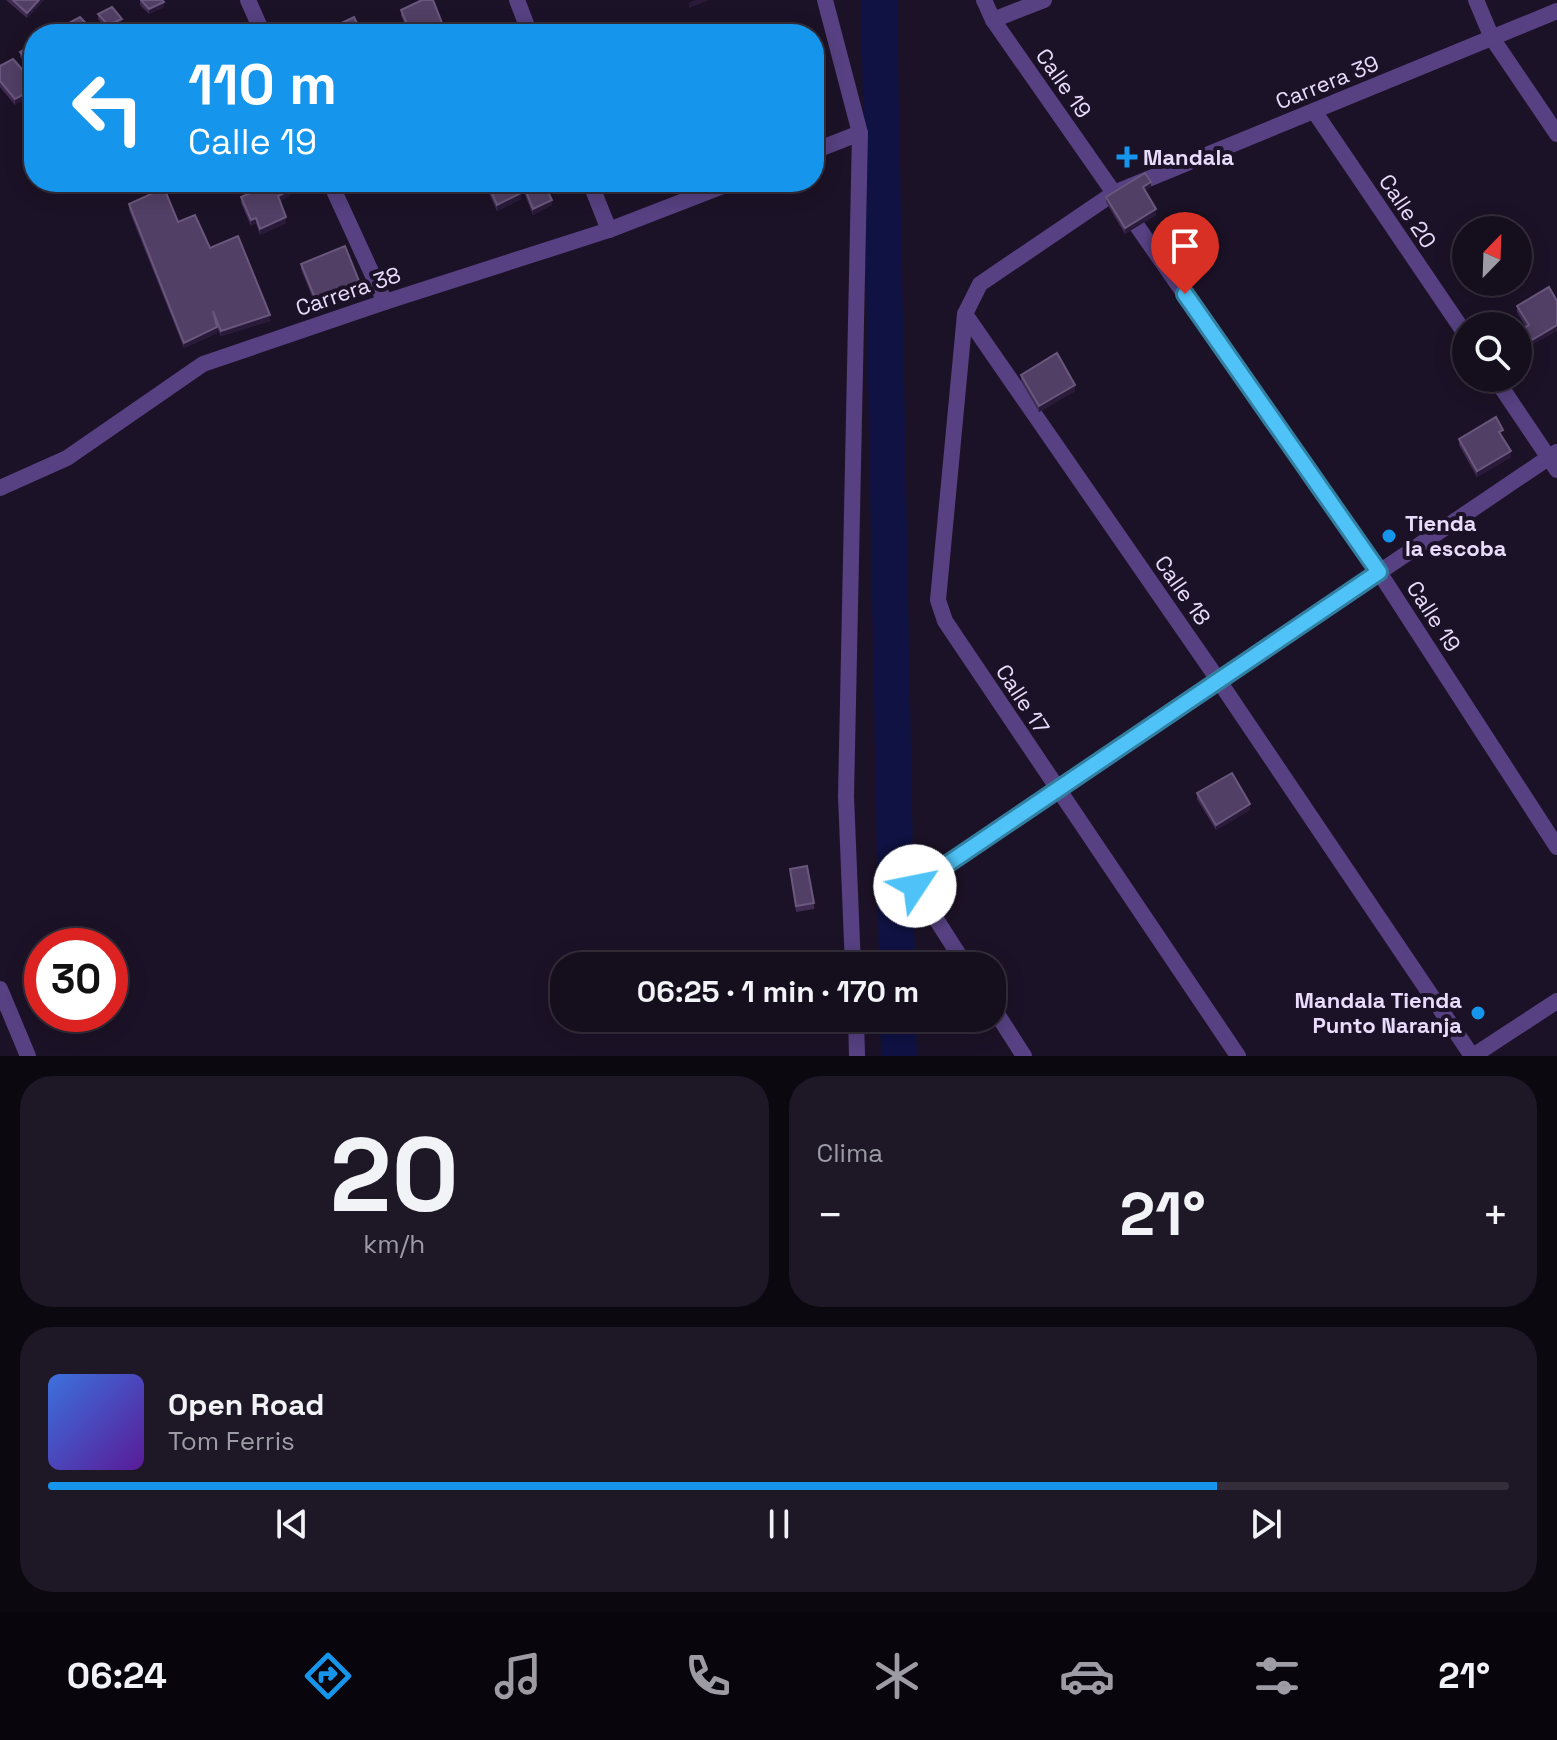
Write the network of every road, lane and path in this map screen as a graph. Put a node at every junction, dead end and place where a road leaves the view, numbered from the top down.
1 (248, 0) edge
2 (517, 0) edge
3 (825, 0) edge
4 (984, 0) edge
5 (1044, 0) edge
6 (1476, 0) edge
7 (1557, 11) edge
8 (993, 20) junction
9 (259, 24) edge
10 (526, 24) edge
11 (1492, 38) junction
12 (1314, 111) junction
13 (860, 133) junction
14 (1557, 134) edge
15 (824, 147) edge
16 (335, 192) edge
17 (594, 192) edge
18 (707, 192) edge
19 (1114, 193) junction
20 (609, 230) junction
21 (385, 302) junction
22 (965, 314) junction
23 (1452, 314) edge
24 (1505, 392) edge
25 (1554, 460) edge
26 (0, 488) edge
27 (1379, 572) junction
28 (1219, 681) junction
29 (1057, 791) junction
30 (1557, 847) edge
31 (852, 952) edge
32 (957, 952) edge
33 (0, 989) edge
34 (1557, 1001) edge
35 (4, 1009) edge
36 (1006, 1028) edge
37 (856, 1032) edge
38 (28, 1056) edge
39 (857, 1056) edge
40 (1024, 1056) edge
41 (1238, 1056) edge
42 (1472, 1056) edge

1 - 9 street
2 - 10 street
3 - 13 street
4 - 8 street, Calle 19
5 - 8 street
6 - 11 street
7 - 11 street, Carrera 39
8 - 19 street, Calle 19
11 - 12 street, Carrera 39
11 - 14 street
12 - 19 street, Carrera 39
12 - 23 street, Calle 20
13 - 15 street
13 - 31 street
16 - 21 street
17 - 20 street
18 - 20 street, Carrera 38
19 - 22 street
19 - 27 street, Calle 19
20 - 21 street, Carrera 38
21 - 26 street, Carrera 38
22 - 28 street, Calle 18
22 - 29 street, Calle 17
24 - 25 street
25 - 27 street
27 - 28 street
27 - 30 street, Calle 19
28 - 29 street
28 - 42 street, Calle 18
29 - 32 street
29 - 41 street, Calle 17
33 - 35 street
34 - 42 street
35 - 38 street
36 - 40 street
37 - 39 street

